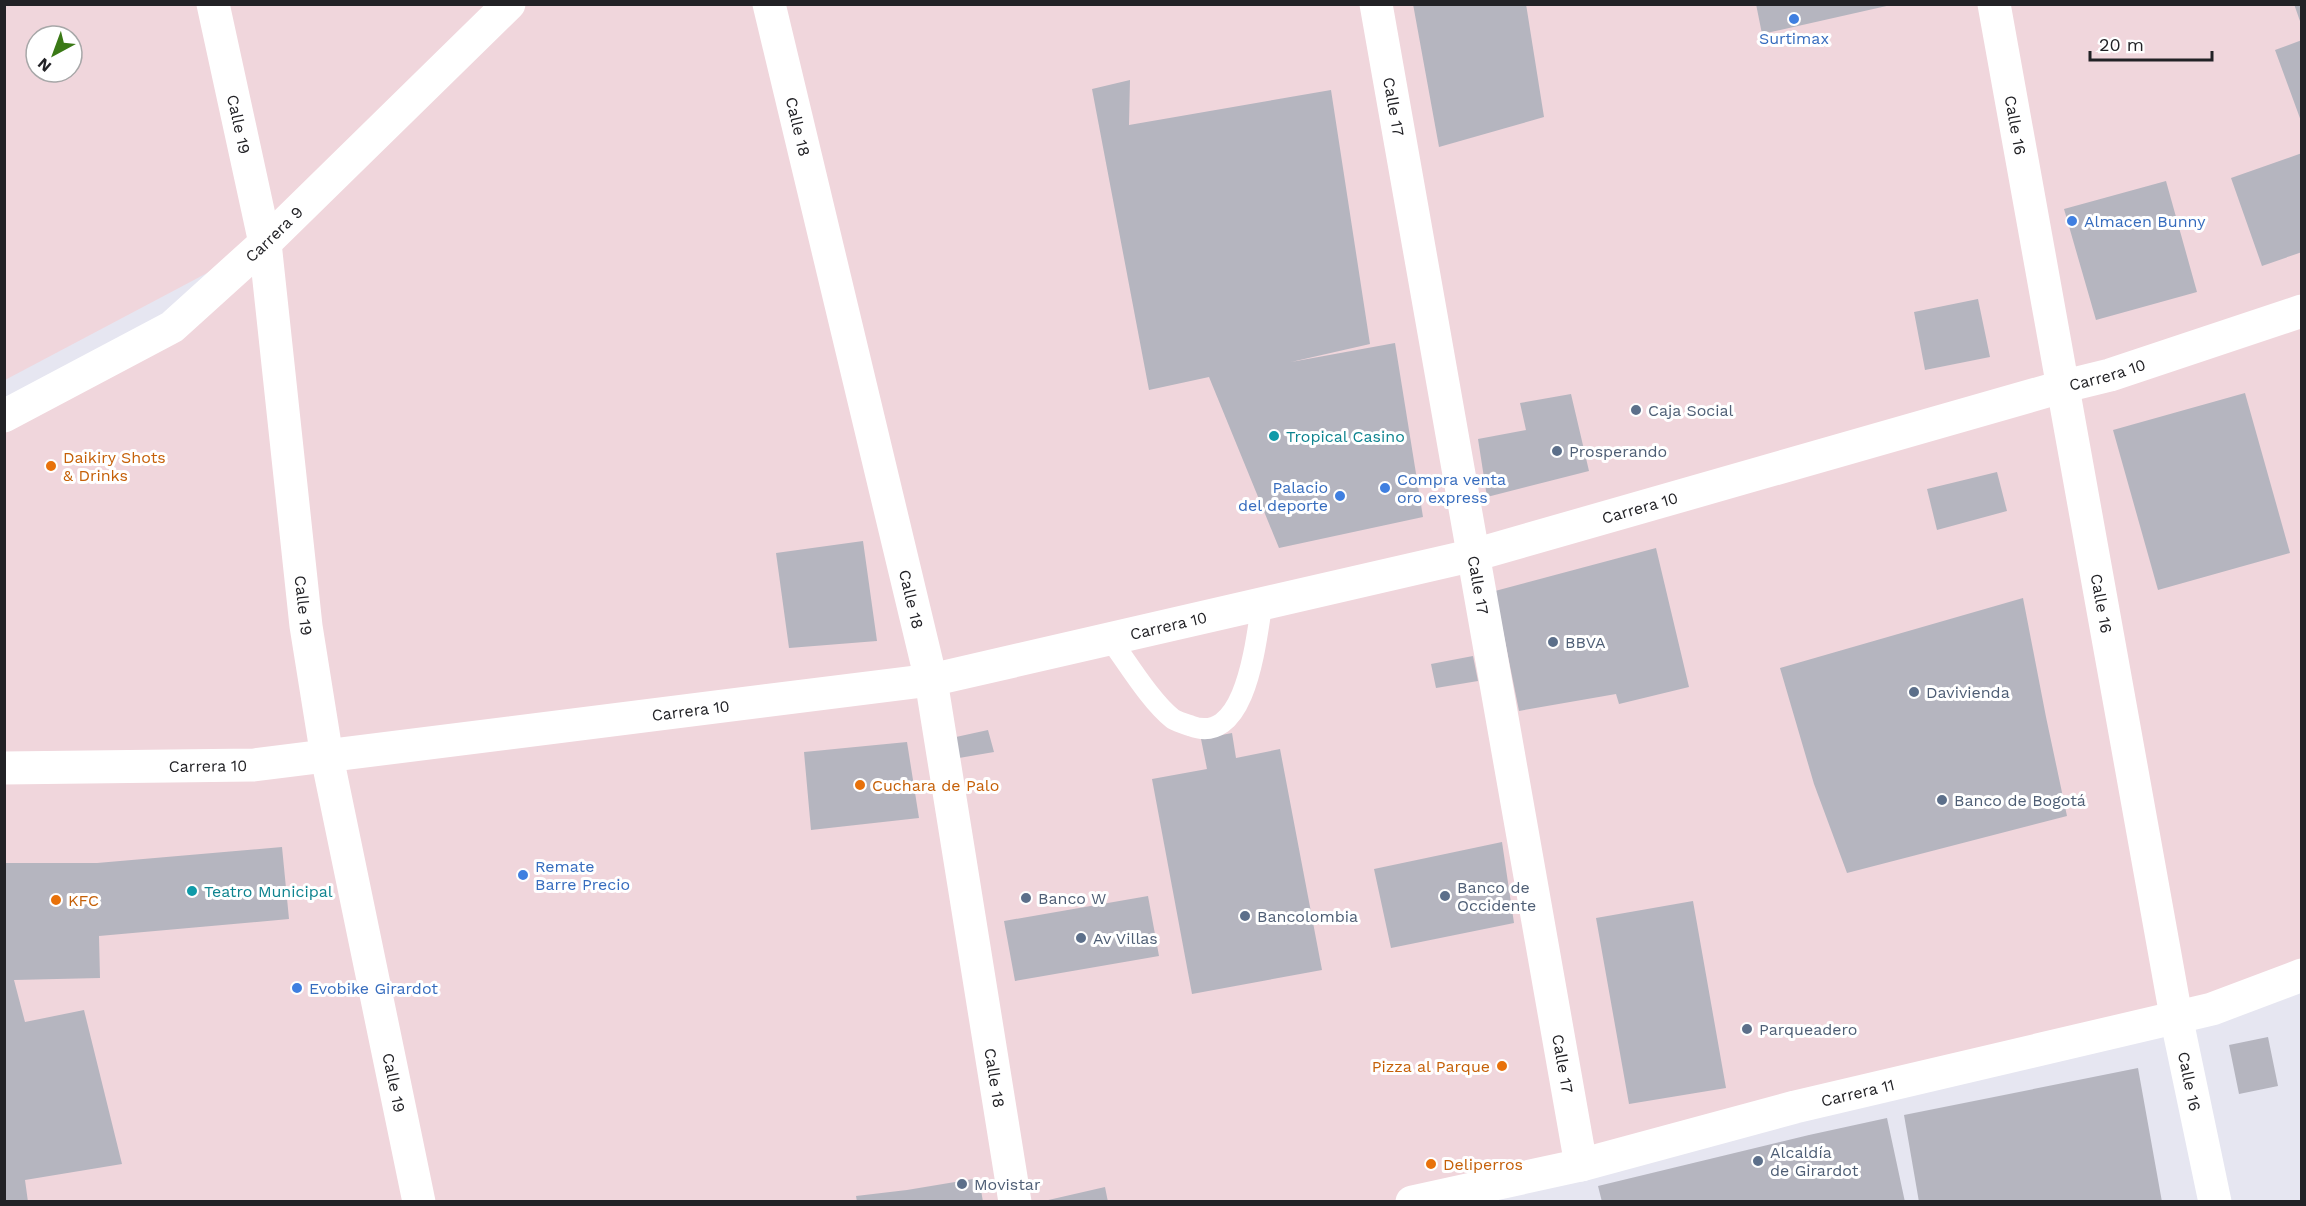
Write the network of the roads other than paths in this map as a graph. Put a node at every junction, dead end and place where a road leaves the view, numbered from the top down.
1 (213, 4) edge
2 (509, 4) edge
3 (770, 4) edge
4 (1376, 4) edge
5 (1994, 4) edge
6 (265, 243) junction
7 (2301, 311) edge
8 (2061, 387) junction
9 (4, 416) edge
10 (1474, 555) junction
11 (1262, 604) junction
12 (1110, 639) junction
13 (931, 680) junction
14 (327, 757) junction
15 (4, 768) edge
16 (2301, 975) edge
17 (2176, 1017) junction
18 (1581, 1165) junction
19 (419, 1202) edge
20 (1016, 1202) edge
21 (1412, 1202) edge
22 (2215, 1202) edge

1 - 6 street, Calle 19
2 - 6 street, Carrera 9
3 - 13 street, Calle 18
4 - 10 street, Calle 17
5 - 8 street, Calle 16
6 - 9 street, Carrera 9
6 - 14 street, Calle 19
7 - 8 street, Carrera 10
8 - 10 street, Carrera 10
8 - 17 street, Calle 16
10 - 11 street, Carrera 10
10 - 18 street, Calle 17
11 - 12 street, Carrera 10
11 - 12 lane
12 - 13 street, Carrera 10
13 - 14 street, Carrera 10
13 - 20 street, Calle 18
14 - 15 street, Carrera 10
14 - 19 street, Calle 19
16 - 17 street, Carrera 11
17 - 18 street, Carrera 11
17 - 22 street, Calle 16
18 - 21 street, Carrera 11

